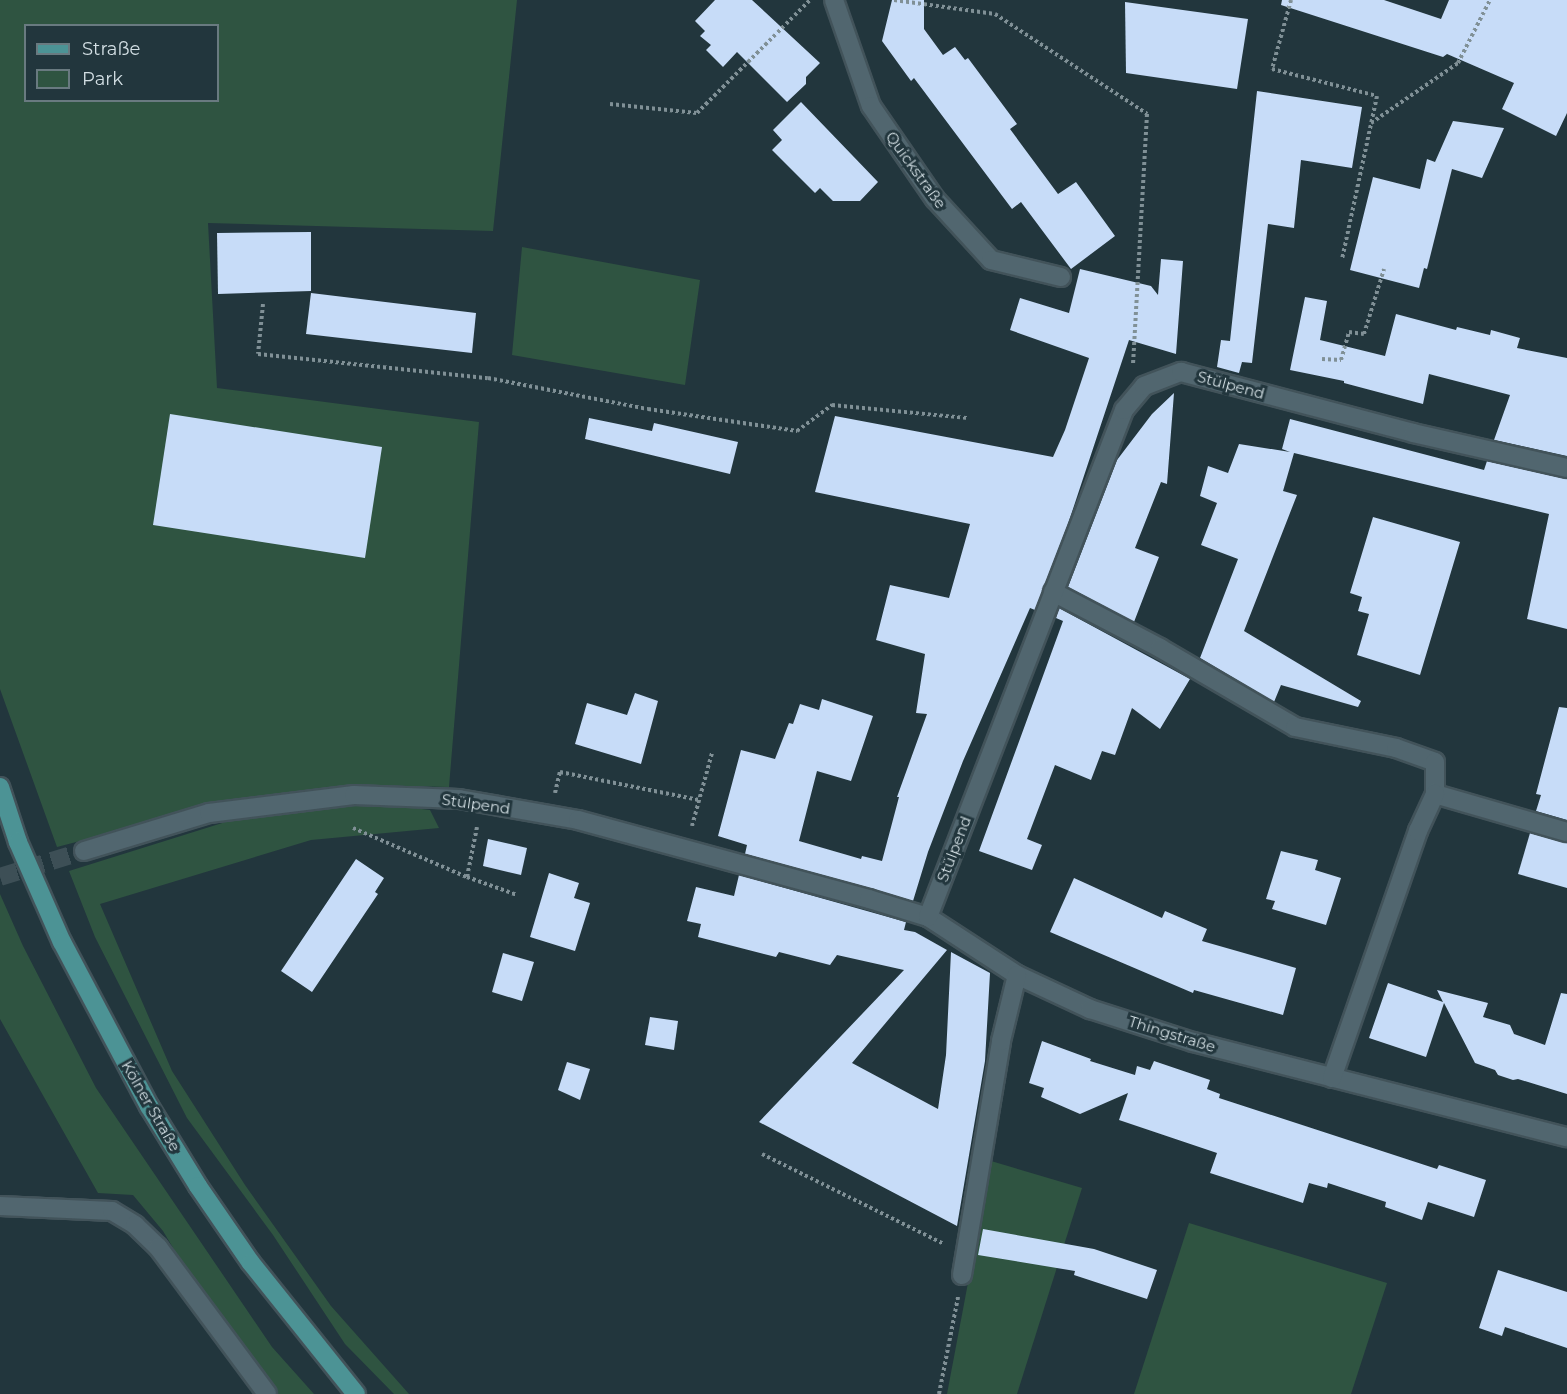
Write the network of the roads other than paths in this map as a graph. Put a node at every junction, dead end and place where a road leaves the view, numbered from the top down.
1 (834, 0) edge
2 (1062, 277) dead end
3 (1567, 468) edge
4 (1053, 592) junction
5 (0, 787) edge
6 (1435, 794) junction
7 (1567, 832) edge
8 (84, 851) tunnel mouth
9 (928, 917) junction
10 (1017, 975) junction
11 (1332, 1078) junction
12 (1567, 1137) edge
13 (0, 1206) edge
14 (962, 1275) road end
15 (267, 1394) edge
16 (356, 1394) edge

1 - 2 street, Quickstraße
3 - 4 street, Stülpend
4 - 6 street
4 - 9 street, Stülpend
5 - 16 main road, Kölner Straße
6 - 7 street
6 - 11 street
8 - 9 street, Stülpend
9 - 10 street, Thingstraße
10 - 11 street, Thingstraße
10 - 14 street
11 - 12 street, Thingstraße
13 - 15 street

